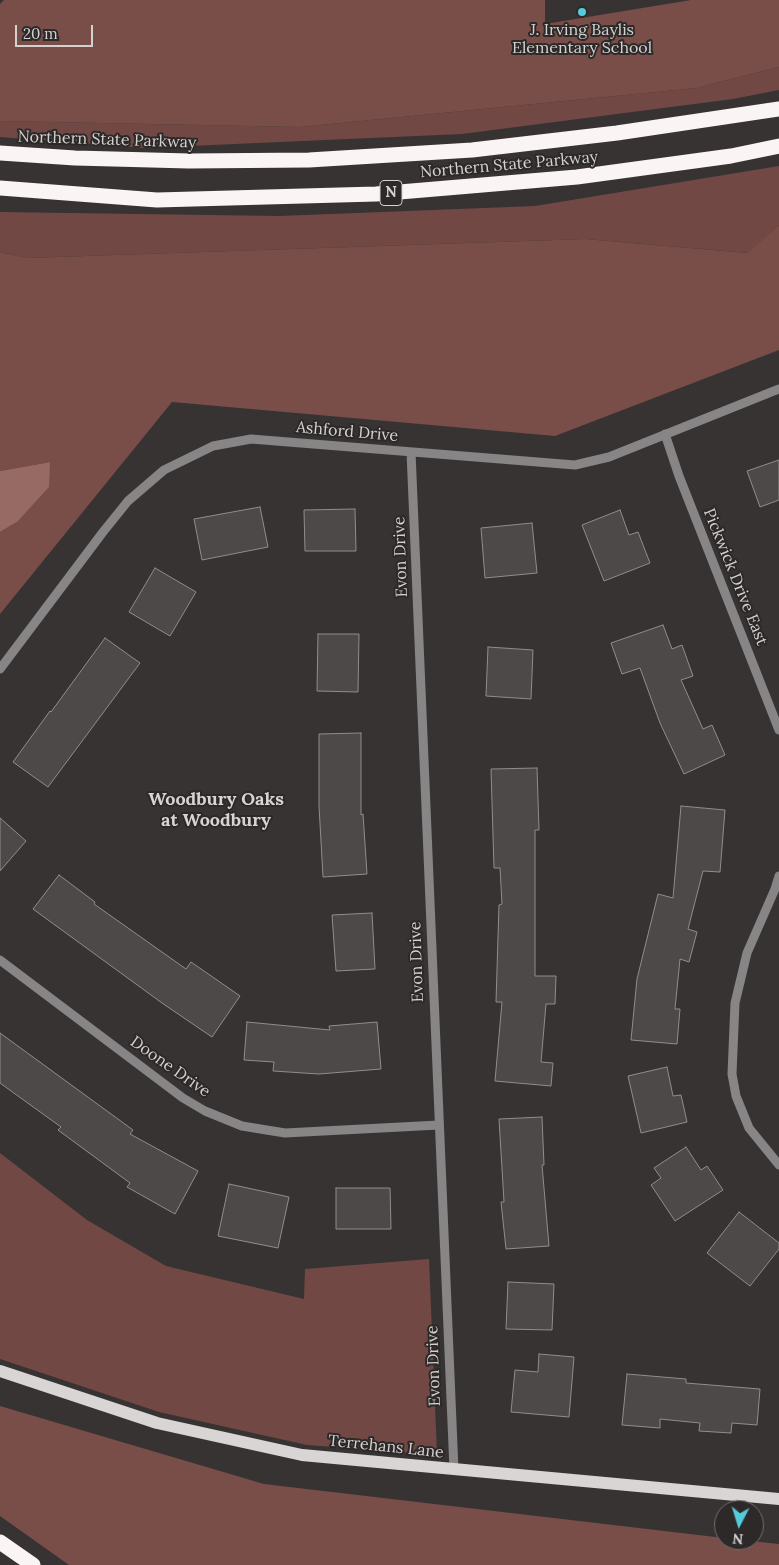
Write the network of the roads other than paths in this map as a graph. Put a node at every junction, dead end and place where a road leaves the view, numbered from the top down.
1 (779, 109) edge
2 (779, 146) edge
3 (0, 153) edge
4 (0, 188) edge
5 (779, 389) edge
6 (666, 434) junction
7 (411, 452) junction
8 (0, 669) edge
9 (779, 730) edge
10 (779, 876) edge
11 (0, 960) edge
12 (439, 1125) junction
13 (779, 1165) edge
14 (0, 1371) edge
15 (454, 1470) junction
16 (779, 1499) edge
17 (0, 1542) edge
18 (33, 1565) edge

1 - 3 highway, Northern State Parkway
2 - 4 highway, Northern State Parkway / N
5 - 6 street, Ashford Drive
6 - 7 street, Ashford Drive
6 - 9 street, Pickwick Drive East
7 - 8 street, Ashford Drive
7 - 12 street, Evon Drive
10 - 13 street
11 - 12 street, Doone Drive
12 - 15 street, Evon Drive
14 - 15 main road, Terrehans Lane
15 - 16 main road, Terrehans Lane
17 - 18 highway

